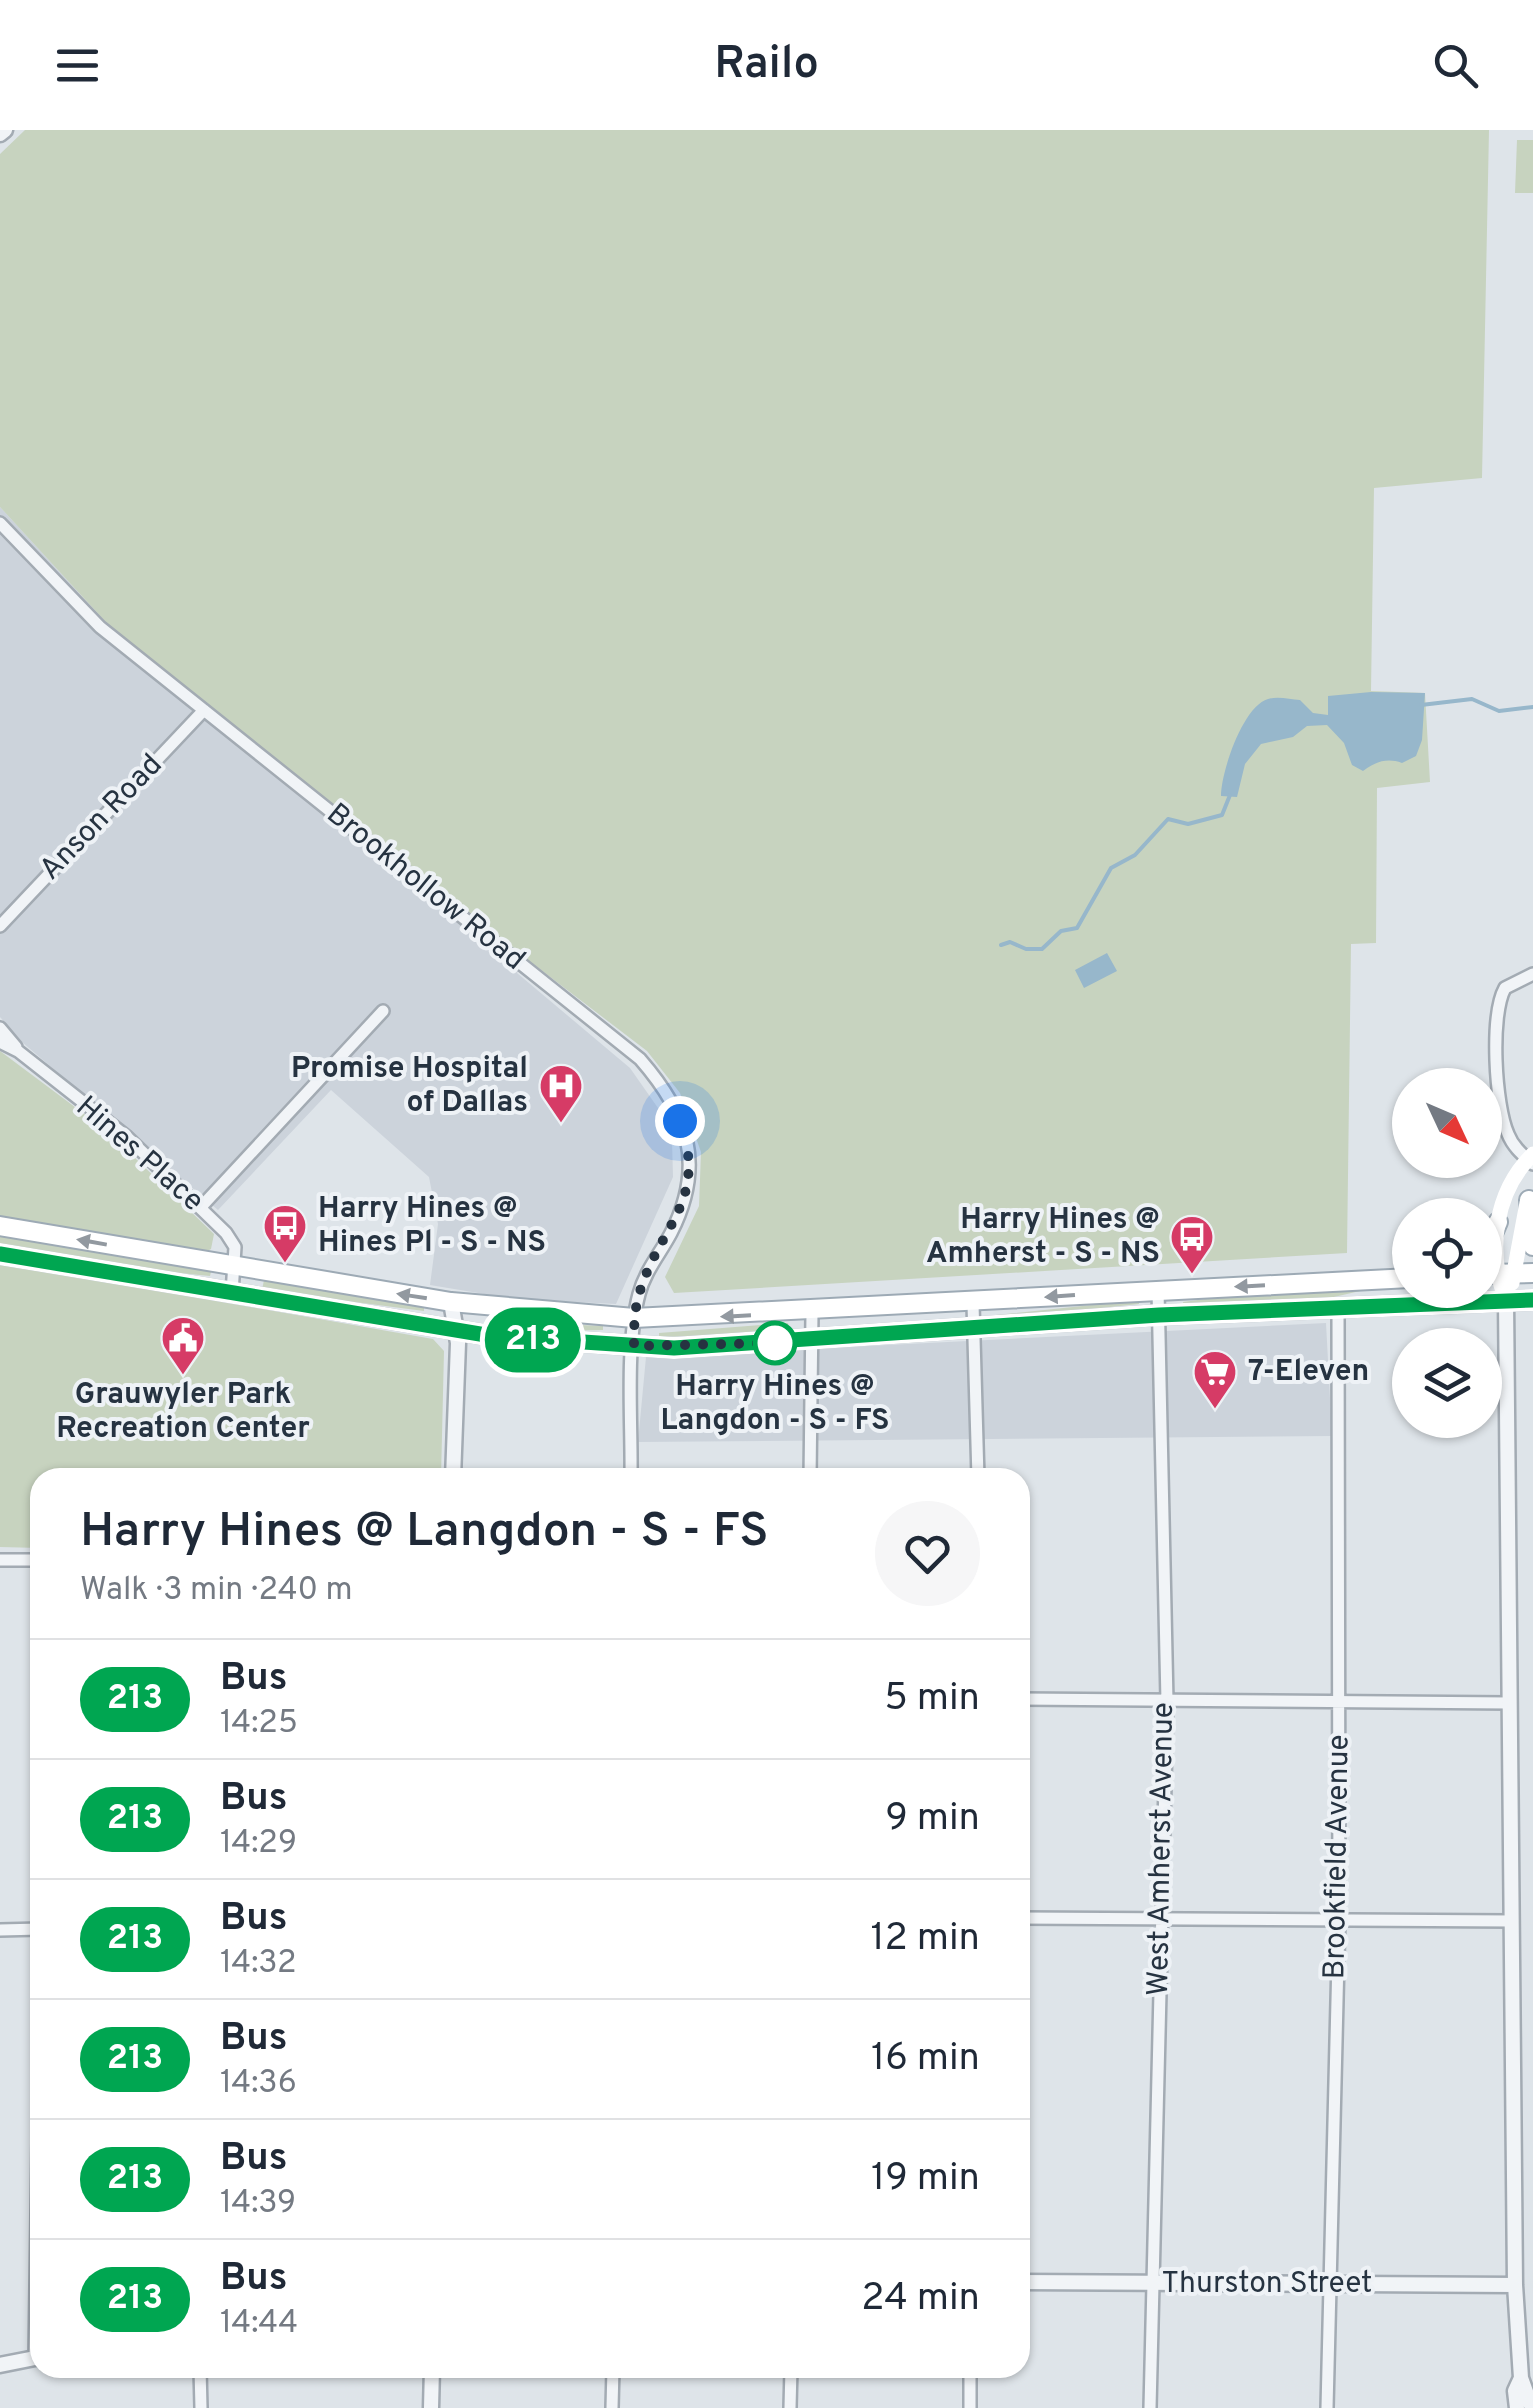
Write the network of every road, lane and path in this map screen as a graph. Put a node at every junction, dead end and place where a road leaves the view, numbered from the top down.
1 (0, 523) edge
2 (204, 710) junction
3 (0, 926) edge
4 (1533, 974) edge
5 (382, 1011) dead end
6 (0, 1028) edge
7 (0, 1042) edge
8 (18, 1051) junction
9 (1531, 1159) edge
10 (1531, 1196) edge
11 (200, 1208) junction
12 (1502, 1208) edge
13 (0, 1226) edge
14 (1533, 1246) edge
15 (0, 1254) edge
16 (236, 1267) junction
17 (1524, 1274) edge
18 (1392, 1279) edge
19 (1158, 1290) junction
20 (232, 1293) junction
21 (1502, 1294) edge
22 (1506, 1300) junction
23 (1533, 1300) edge
24 (451, 1302) junction
25 (973, 1304) junction
26 (1338, 1306) junction
27 (812, 1313) junction
28 (1159, 1315) junction
29 (634, 1318) junction
30 (974, 1330) junction
31 (456, 1331) junction
32 (812, 1340) junction
33 (634, 1346) junction
34 (453, 1468) edge
35 (631, 1468) edge
36 (810, 1468) edge
37 (978, 1468) edge
38 (0, 1560) edge
39 (30, 1560) edge
40 (1030, 1699) edge
41 (1166, 1701) junction
42 (1340, 1702) junction
43 (1510, 1704) junction
44 (1030, 1918) edge
45 (1160, 1918) junction
46 (1338, 1918) junction
47 (1512, 1921) junction
48 (0, 1930) edge
49 (30, 1930) edge
50 (1030, 2282) edge
51 (1152, 2283) junction
52 (1329, 2283) junction
53 (1515, 2285) junction
54 (30, 2359) edge
55 (0, 2365) edge
56 (200, 2378) edge
57 (432, 2378) edge
58 (613, 2378) edge
59 (791, 2378) edge
60 (970, 2378) edge
61 (1527, 2378) edge
62 (200, 2408) edge
63 (431, 2408) edge
64 (612, 2408) edge
65 (790, 2408) edge
66 (970, 2408) edge
67 (1150, 2408) edge
68 (1326, 2408) edge
69 (1516, 2408) edge
70 (1532, 2408) edge

1 - 2 street, Brookhollow Road
2 - 3 street, Anson Road
2 - 29 street, Brookhollow Road
4 - 9 street
5 - 11 street
6 - 8 street
7 - 8 street, Hines Place
8 - 11 street, Hines Place
9 - 12 main road
10 - 14 main road
10 - 17 main road
11 - 16 street, Hines Place
16 -> 13 main road
15 - 20 main road
16 - 20 street
24 -> 16 main road
17 - 22 main road
18 -> 19 main road
19 -> 25 main road
19 - 28 street, West Amherst Avenue
20 - 31 main road
21 - 22 main road
22 - 23 main road
22 - 26 main road
22 - 43 street
24 - 29 main road
24 - 31 street
25 - 27 main road
25 - 30 street
26 - 28 main road
26 - 42 street, Brookfield Avenue
27 -> 29 main road
27 - 32 street
28 - 30 main road
28 - 41 street, West Amherst Avenue
29 - 33 street, Brookhollow Road
30 - 32 main road
30 - 37 street
31 - 33 main road
31 - 34 street
32 - 33 main road
32 - 36 street
33 - 35 street, Brookhollow Road
38 - 39 street
40 - 41 street
41 - 42 street
41 - 45 street, West Amherst Avenue
42 - 43 street
42 - 46 street, Brookfield Avenue
43 - 47 street
44 - 45 street
45 - 46 street
45 - 51 street, West Amherst Avenue
46 - 47 street
46 - 52 street, Brookfield Avenue
47 - 53 street
48 - 49 street
50 - 51 street, Thurston Street
51 - 52 street, Thurston Street
51 - 67 street, West Amherst Avenue
52 - 53 street, Thurston Street
52 - 68 street, Brookfield Avenue
53 - 61 street
54 - 55 street
56 - 62 street
57 - 63 street
58 - 64 street
59 - 65 street
60 - 66 street
61 - 69 street
61 - 70 street

